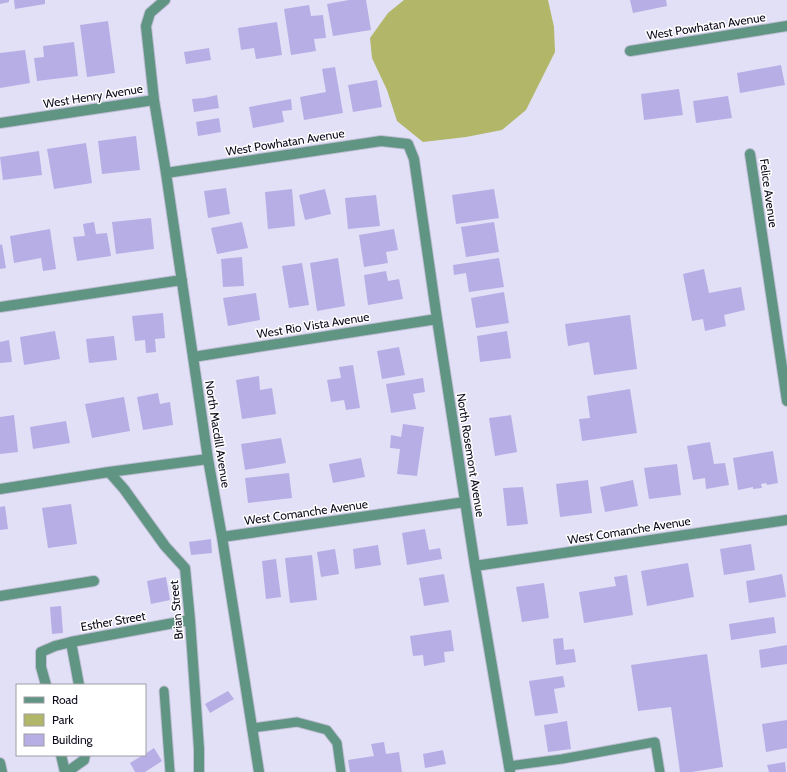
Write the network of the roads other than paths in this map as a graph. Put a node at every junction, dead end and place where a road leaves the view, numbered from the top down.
1 (165, 0) edge
2 (787, 26) edge
3 (630, 51) dead end
4 (154, 100) junction
5 (0, 123) edge
6 (408, 144) joint
7 (750, 154) dead end
8 (166, 173) junction
9 (182, 280) junction
10 (0, 307) edge
11 (437, 318) junction
12 (192, 357) junction
13 (787, 402) edge
14 (208, 459) junction
15 (109, 472) junction
16 (0, 489) edge
17 (466, 502) junction
18 (787, 520) edge
19 (222, 537) junction
20 (476, 566) junction
21 (94, 582) dead end
22 (0, 596) edge
23 (190, 620) junction
24 (71, 642) junction
25 (46, 684) edge
26 (79, 684) edge
27 (164, 691) dead end
28 (252, 728) junction
29 (62, 756) edge
30 (85, 758) edge
31 (0, 763) edge
32 (509, 769) edge
33 (2, 772) edge
34 (66, 772) edge
35 (170, 772) edge
36 (199, 772) edge
37 (259, 772) edge
38 (342, 772) edge
39 (660, 772) edge

1 - 4 street, West Henry Avenue
2 - 3 street, West Powhatan Avenue
4 - 5 street, West Henry Avenue
4 - 8 street, North Macdill Avenue
6 - 8 street, West Powhatan Avenue
6 - 11 street, North Rosemont Avenue
7 - 13 street, Felice Avenue
8 - 9 street, North Macdill Avenue
9 - 10 street
9 - 12 street, North Macdill Avenue
11 - 12 street, West Rio Vista Avenue
11 - 17 street, North Rosemont Avenue
12 - 14 street, North Macdill Avenue
14 - 15 street
14 - 19 street, North Macdill Avenue
15 - 16 street
15 - 23 street, Brian Street
17 - 19 street, West Comanche Avenue
17 - 20 street, North Rosemont Avenue
18 - 20 street, West Comanche Avenue
19 - 28 street, North Macdill Avenue
20 - 32 street, North Rosemont Avenue
21 - 22 street
23 - 24 street, Esther Street
23 - 36 street, Brian Street
24 - 25 street, Esther Street
24 - 26 street
27 - 35 lane
28 - 37 street, North Macdill Avenue
28 - 38 lane
29 - 34 street
30 - 34 street
31 - 33 street
32 - 39 lane

